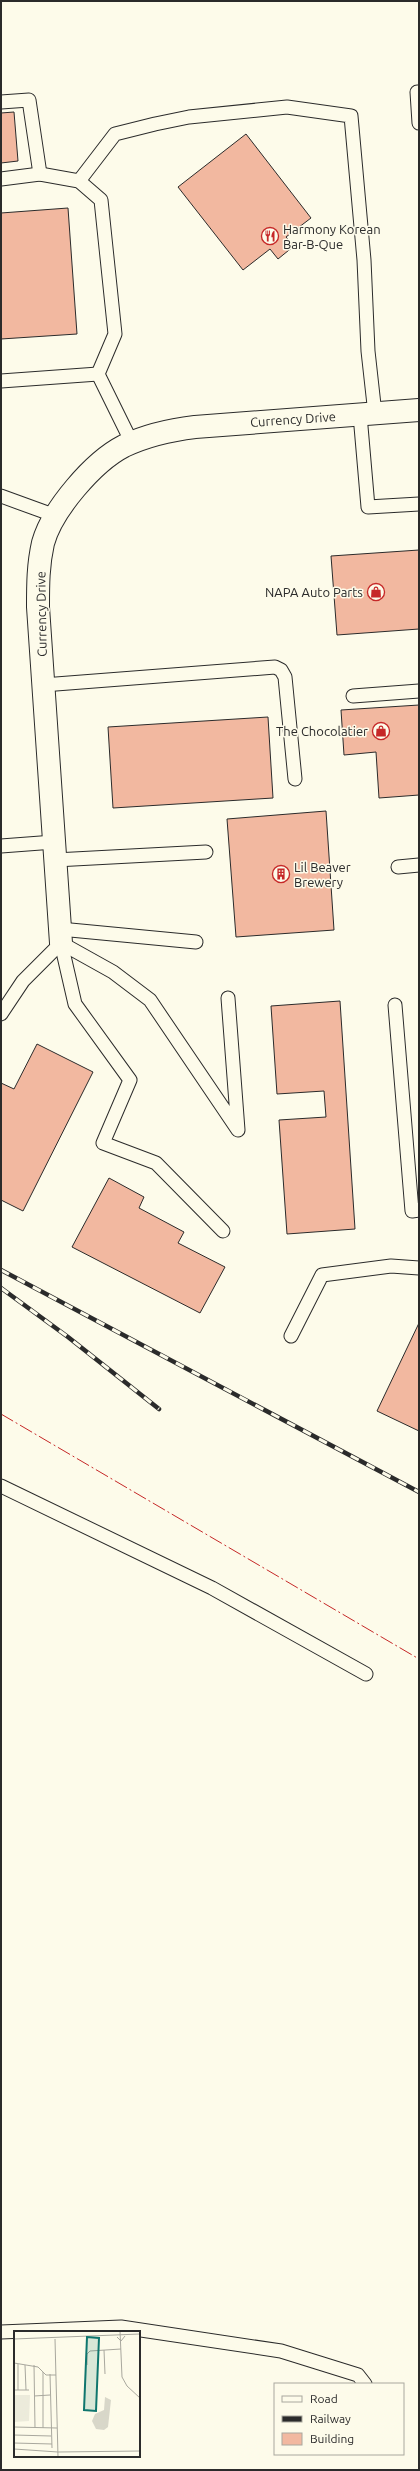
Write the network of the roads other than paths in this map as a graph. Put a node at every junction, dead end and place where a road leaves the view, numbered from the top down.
1 (419, 92) edge
2 (1, 102) edge
3 (419, 123) edge
4 (40, 174) junction
5 (1, 179) edge
6 (79, 182) junction
7 (98, 374) junction
8 (1, 381) edge
9 (419, 410) edge
10 (368, 414) junction
11 (132, 443) junction
12 (1, 496) edge
13 (419, 504) edge
14 (56, 516) junction
15 (43, 685) junction
16 (419, 691) edge
17 (353, 696) dead end
18 (295, 779) dead end
19 (1, 846) edge
20 (54, 851) junction
21 (206, 852) dead end
22 (419, 865) edge
23 (398, 867) dead end
24 (60, 936) junction
25 (196, 942) dead end
26 (228, 998) dead end
27 (395, 1005) dead end
28 (1, 1014) edge
29 (419, 1210) edge
30 (223, 1231) dead end
31 (419, 1268) edge
32 (291, 1336) dead end
33 (1, 1486) edge
34 (366, 1674) dead end
35 (14, 2331) edge
36 (25, 2331) edge
37 (1, 2332) edge
38 (364, 2383) edge

1 - 3 lane
2 - 4 lane
4 - 5 lane
4 - 6 lane
6 - 7 lane
6 - 10 lane
7 - 8 lane
7 - 11 lane
9 - 10 street, Currency Drive
10 - 11 street, Currency Drive
10 - 13 lane
11 - 14 street, Currency Drive
12 - 14 lane
14 - 15 street, Currency Drive
15 - 18 lane
15 - 20 street, Currency Drive
16 - 17 lane
19 - 20 lane
20 - 21 lane
20 - 24 street, Currency Drive
22 - 23 lane
24 - 25 lane
24 - 26 lane
24 - 28 lane
24 - 30 lane
27 - 29 lane
31 - 32 lane
33 - 34 lane
35 - 37 lane
36 - 38 lane

